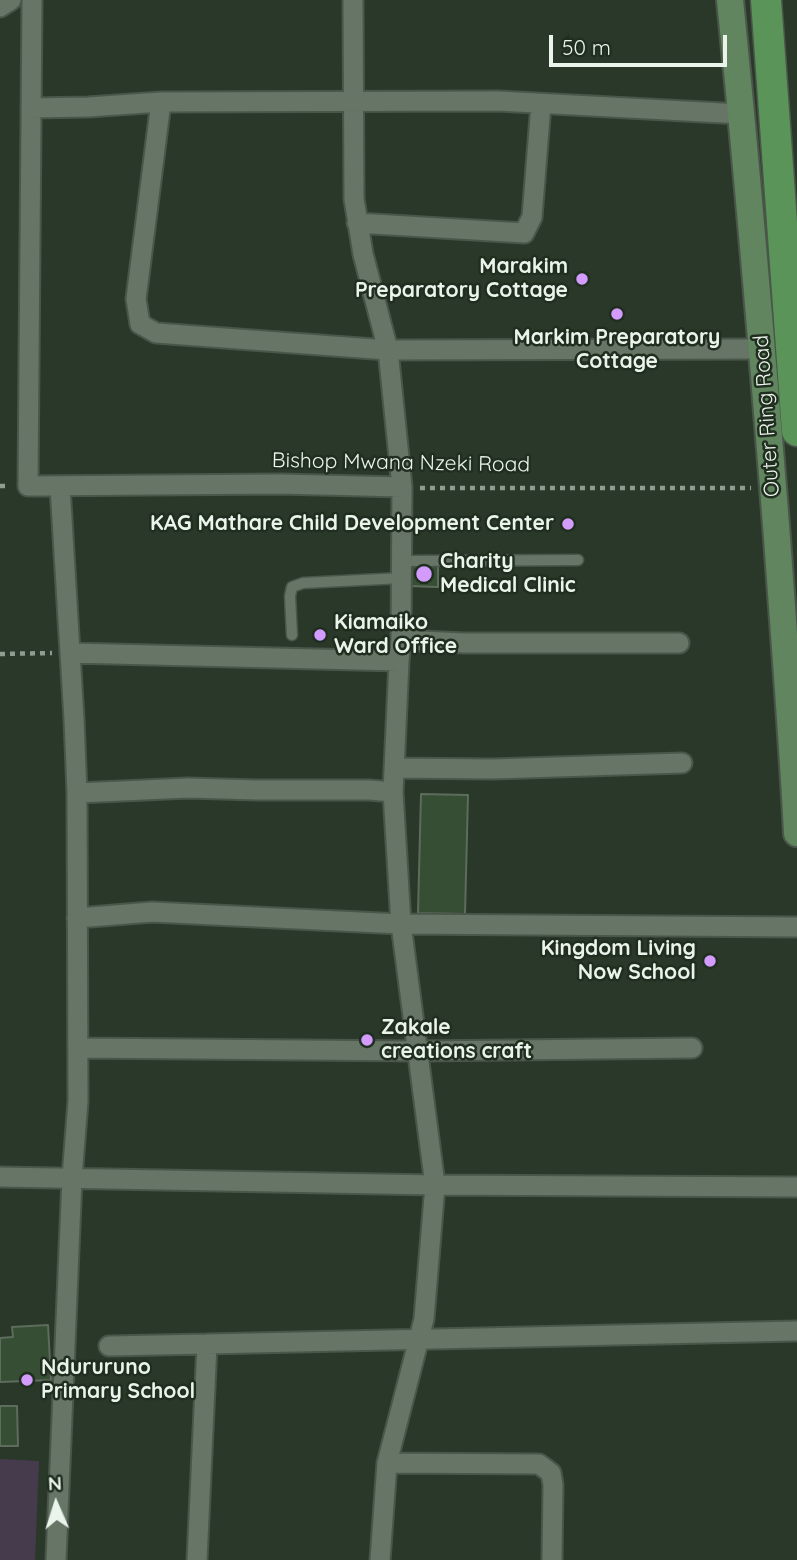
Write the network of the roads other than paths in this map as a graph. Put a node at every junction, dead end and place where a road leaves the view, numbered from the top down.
1 (11, 0) edge
2 (32, 0) edge
3 (353, 0) edge
4 (730, 0) edge
5 (755, 0) edge
6 (766, 0) edge
7 (0, 7) edge
8 (769, 38) junction
9 (161, 102) junction
10 (353, 102) junction
11 (541, 104) junction
12 (31, 108) junction
13 (741, 114) junction
14 (357, 223) junction
15 (762, 349) junction
16 (388, 351) junction
17 (797, 431) edge
18 (60, 486) junction
19 (402, 488) junction
20 (578, 560) dead end
21 (402, 570) junction
22 (292, 635) dead end
23 (401, 640) junction
24 (679, 643) dead end
25 (70, 653) junction
26 (399, 661) junction
27 (682, 763) dead end
28 (394, 768) junction
29 (393, 792) junction
30 (77, 793) junction
31 (797, 833) edge
32 (77, 918) junction
33 (401, 924) junction
34 (797, 926) edge
35 (78, 1048) junction
36 (692, 1048) dead end
37 (418, 1051) junction
38 (0, 1177) edge
39 (72, 1178) junction
40 (435, 1185) junction
41 (797, 1187) edge
42 (797, 1331) edge
43 (420, 1340) junction
44 (207, 1345) junction
45 (110, 1346) dead end
46 (387, 1463) junction
47 (57, 1560) edge
48 (197, 1560) edge
49 (380, 1560) edge
50 (552, 1560) edge

1 - 7 street
2 - 12 street
3 - 10 street
4 - 13 main road, Outer Ring Road
5 - 8 main road
6 - 8 main road, Outer Ring Road
8 - 17 main road, Outer Ring Road
9 - 10 street
9 - 12 street
9 - 16 street
10 - 11 street
10 - 14 street
11 - 13 street
11 - 14 street
12 - 18 street, Bishop Mwana Nzeki Road
13 - 15 main road, Outer Ring Road
14 - 16 street
15 - 16 street
15 - 31 main road, Outer Ring Road
16 - 19 street
18 - 19 street, Bishop Mwana Nzeki Road
18 - 25 street
19 - 21 street
20 - 21 lane
21 - 22 lane
21 - 23 street
23 - 24 street
23 - 26 street
25 - 26 street
25 - 30 street
26 - 28 street
27 - 28 street
28 - 29 street
29 - 30 street
29 - 33 street
30 - 32 street
32 - 33 street
32 - 35 street
33 - 34 street
33 - 37 street
35 - 37 street
35 - 39 street
36 - 37 street
37 - 40 street
38 - 39 street
39 - 40 street
39 - 47 street
40 - 41 street
40 - 43 street
42 - 43 street
43 - 44 street
43 - 46 street
44 - 45 street
44 - 48 street
46 - 49 street
46 - 50 street

